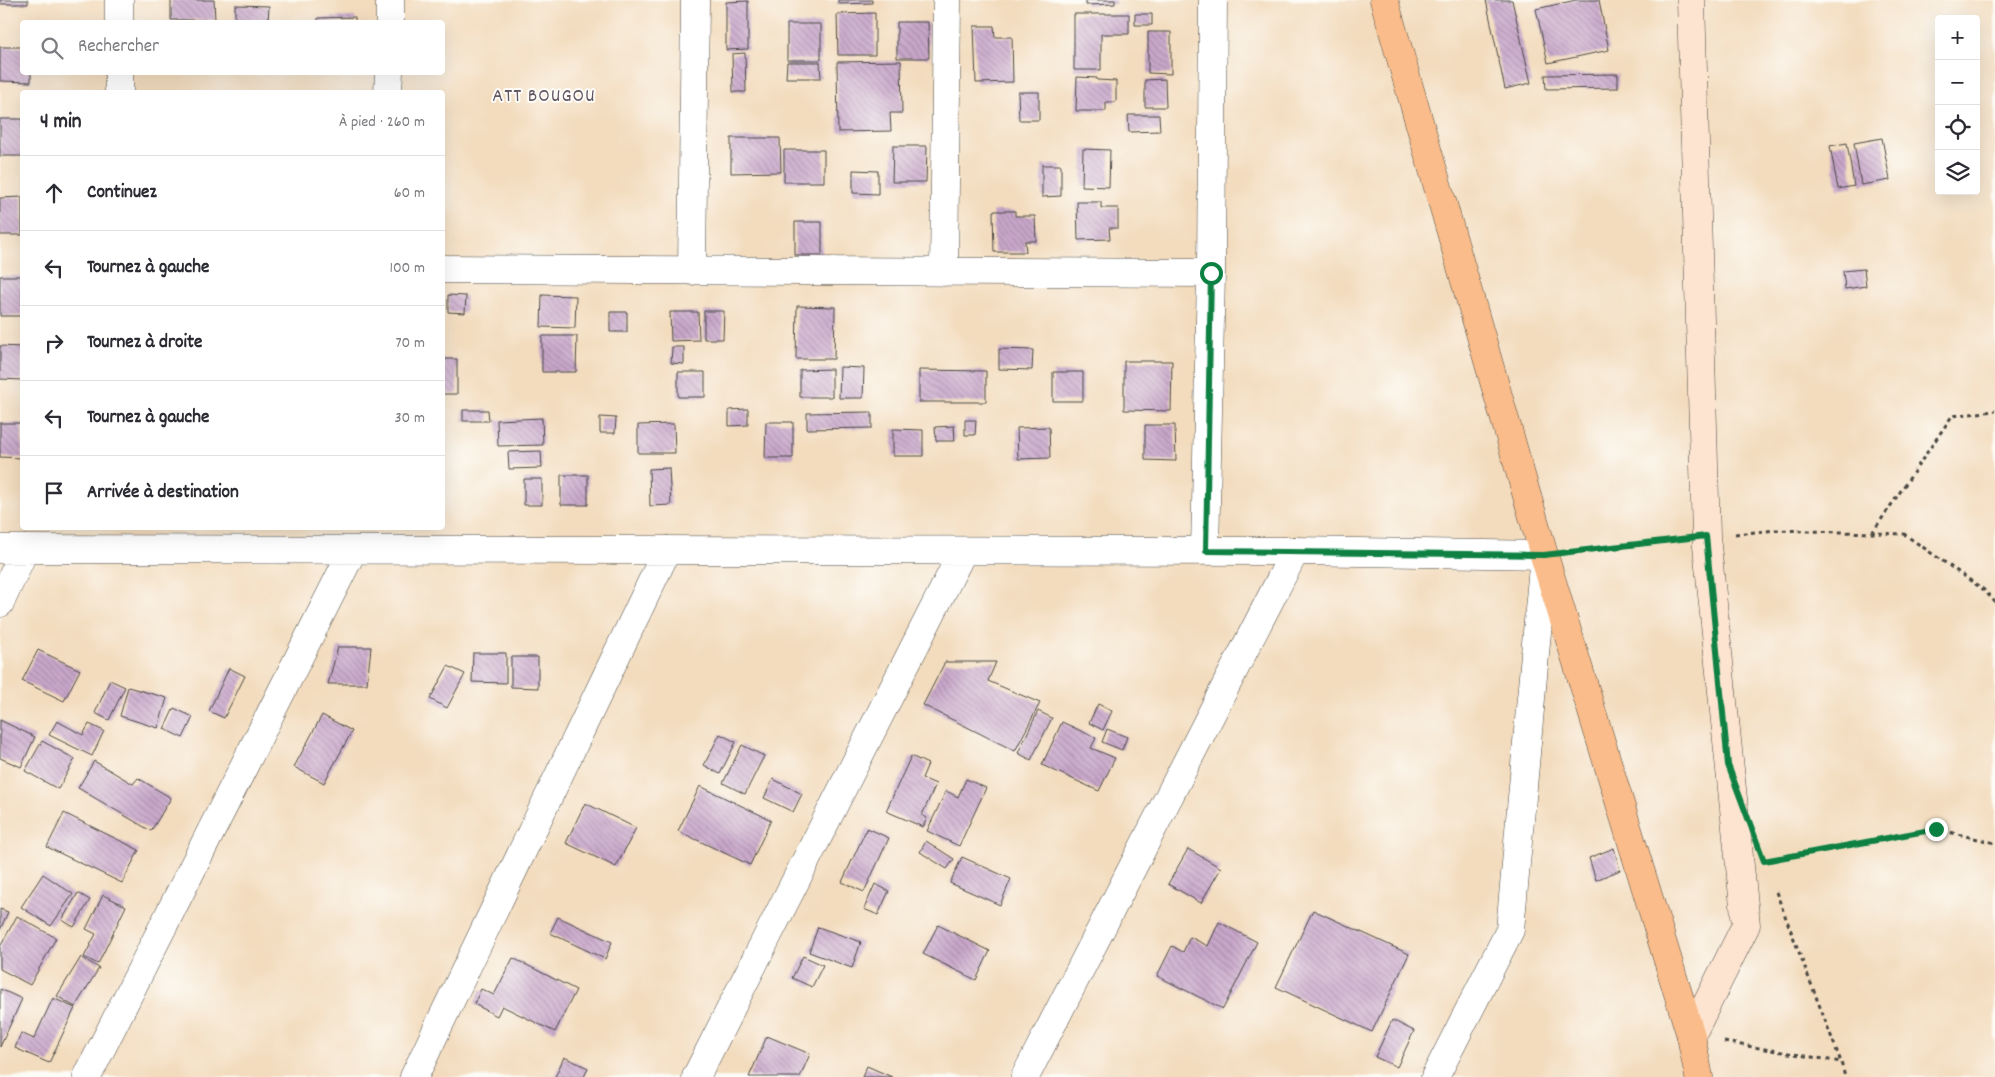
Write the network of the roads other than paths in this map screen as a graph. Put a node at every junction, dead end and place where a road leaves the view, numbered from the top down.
1 (119, 0) edge
2 (390, 0) edge
3 (695, 0) edge
4 (947, 0) edge
5 (1212, 0) edge
6 (1384, 0) edge
7 (1691, 0) edge
8 (119, 20) edge
9 (390, 20) edge
10 (119, 75) edge
11 (389, 75) edge
12 (119, 90) edge
13 (388, 90) edge
14 (445, 270) edge
15 (692, 270) junction
16 (944, 272) junction
17 (1211, 273) junction
18 (118, 538) edge
19 (370, 542) edge
20 (12, 549) edge
21 (667, 550) junction
22 (963, 551) junction
23 (1206, 551) junction
24 (1296, 551) junction
25 (1544, 555) junction
26 (0, 603) edge
27 (1691, 1036) junction
28 (87, 1077) edge
29 (414, 1077) edge
30 (696, 1077) edge
31 (1025, 1077) edge
32 (1435, 1077) edge
33 (1699, 1077) edge

1 - 8 street
2 - 9 street
3 - 15 street
4 - 16 street
5 - 17 street
6 - 25 main road
7 - 27 street
10 - 12 street
11 - 13 street
14 - 15 street
15 - 16 street
16 - 17 street
17 - 23 street
18 - 19 street
18 - 20 street
19 - 21 street
19 - 28 street
20 - 26 street
21 - 22 street
21 - 29 street
22 - 23 street
22 - 30 street
23 - 24 street
24 - 25 street
24 - 31 street
25 - 27 main road
25 - 32 street
27 - 33 main road

